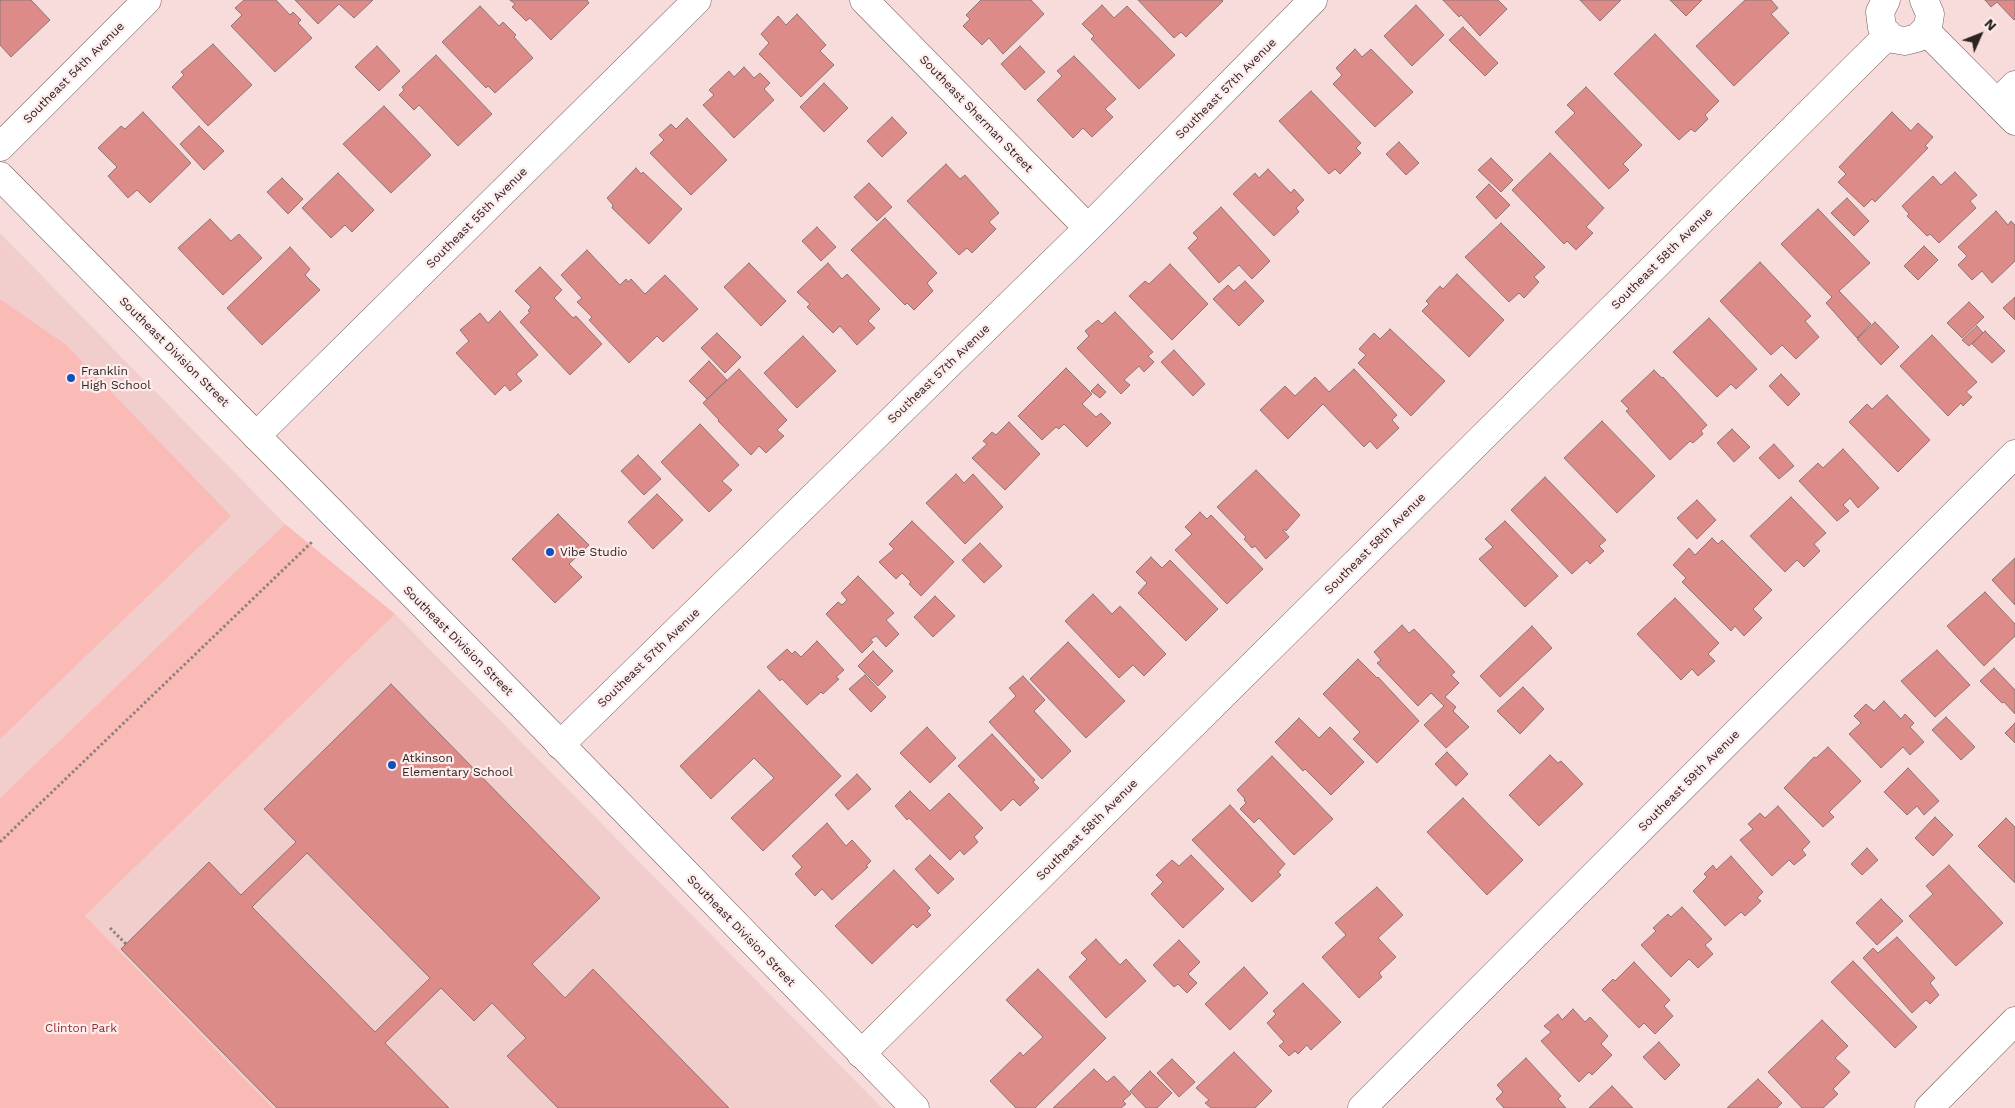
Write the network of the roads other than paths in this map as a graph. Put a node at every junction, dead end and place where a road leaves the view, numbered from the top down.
1 (147, 0) edge
2 (697, 0) edge
3 (864, 0) edge
4 (1313, 0) edge
5 (1886, 0) edge
6 (1924, 0) edge
7 (1926, 30) junction
8 (1888, 35) junction
9 (2009, 103) edge
10 (0, 147) edge
11 (0, 176) edge
12 (1088, 228) junction
13 (256, 436) junction
14 (2015, 454) edge
15 (560, 745) junction
16 (2015, 1021) edge
17 (861, 1054) junction
18 (915, 1108) edge
19 (1362, 1108) edge
20 (1929, 1108) edge

1 - 10 street, Southeast 54th Avenue
2 - 13 street, Southeast 55th Avenue
3 - 12 street, Southeast Sherman Street
4 - 12 street, Southeast 57th Avenue
5 - 8 street
6 - 7 street
7 - 8 street
7 - 9 street
8 - 17 street, Southeast 58th Avenue
11 - 13 street, Southeast Division Street
12 - 15 street, Southeast 57th Avenue
13 - 15 street, Southeast Division Street
14 - 19 street, Southeast 59th Avenue
15 - 17 street, Southeast Division Street
16 - 20 street
17 - 18 street, Southeast Division Street

